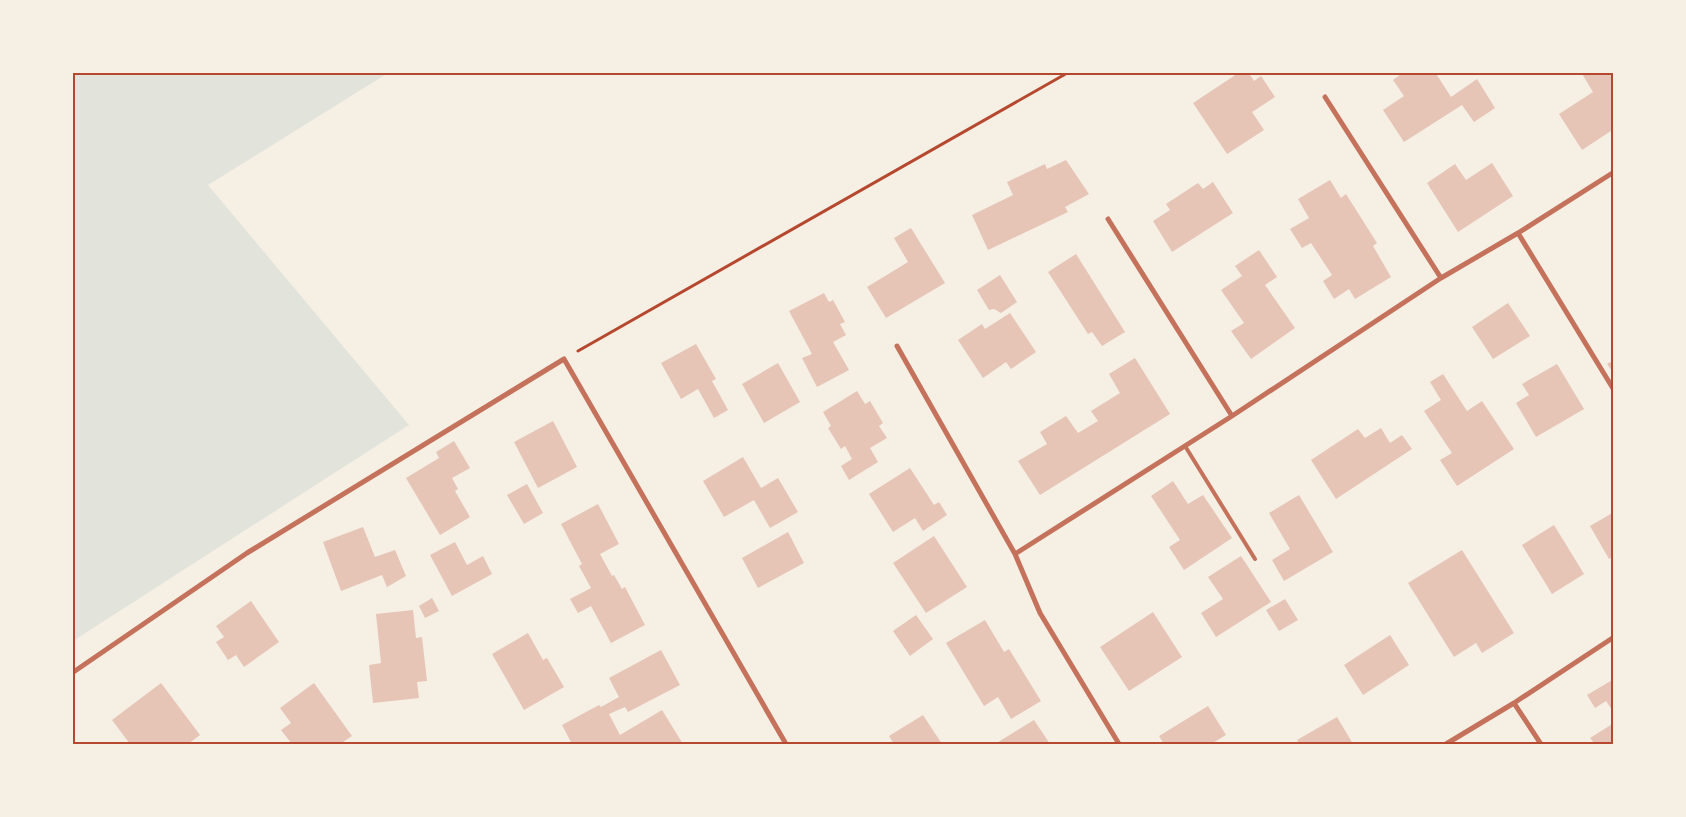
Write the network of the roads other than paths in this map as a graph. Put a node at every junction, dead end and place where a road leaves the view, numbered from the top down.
1 (1325, 97) dead end
2 (1614, 172) edge
3 (1108, 219) dead end
4 (1518, 233) junction
5 (1441, 278) junction
6 (897, 346) dead end
7 (1614, 390) edge
8 (1232, 416) junction
9 (1185, 446) junction
10 (1015, 554) junction
11 (1255, 559) dead end
12 (1614, 637) edge
13 (72, 673) edge
14 (1514, 703) junction
15 (786, 744) edge
16 (1119, 744) edge
17 (1446, 744) edge
18 (1541, 744) edge

1 - 5 street
2 - 4 street
3 - 8 street
4 - 5 street
4 - 7 street
5 - 8 street
6 - 10 street
8 - 9 street
9 - 10 street
9 - 11 lane
10 - 16 street
12 - 14 street
13 - 15 street
14 - 17 street
14 - 18 street

